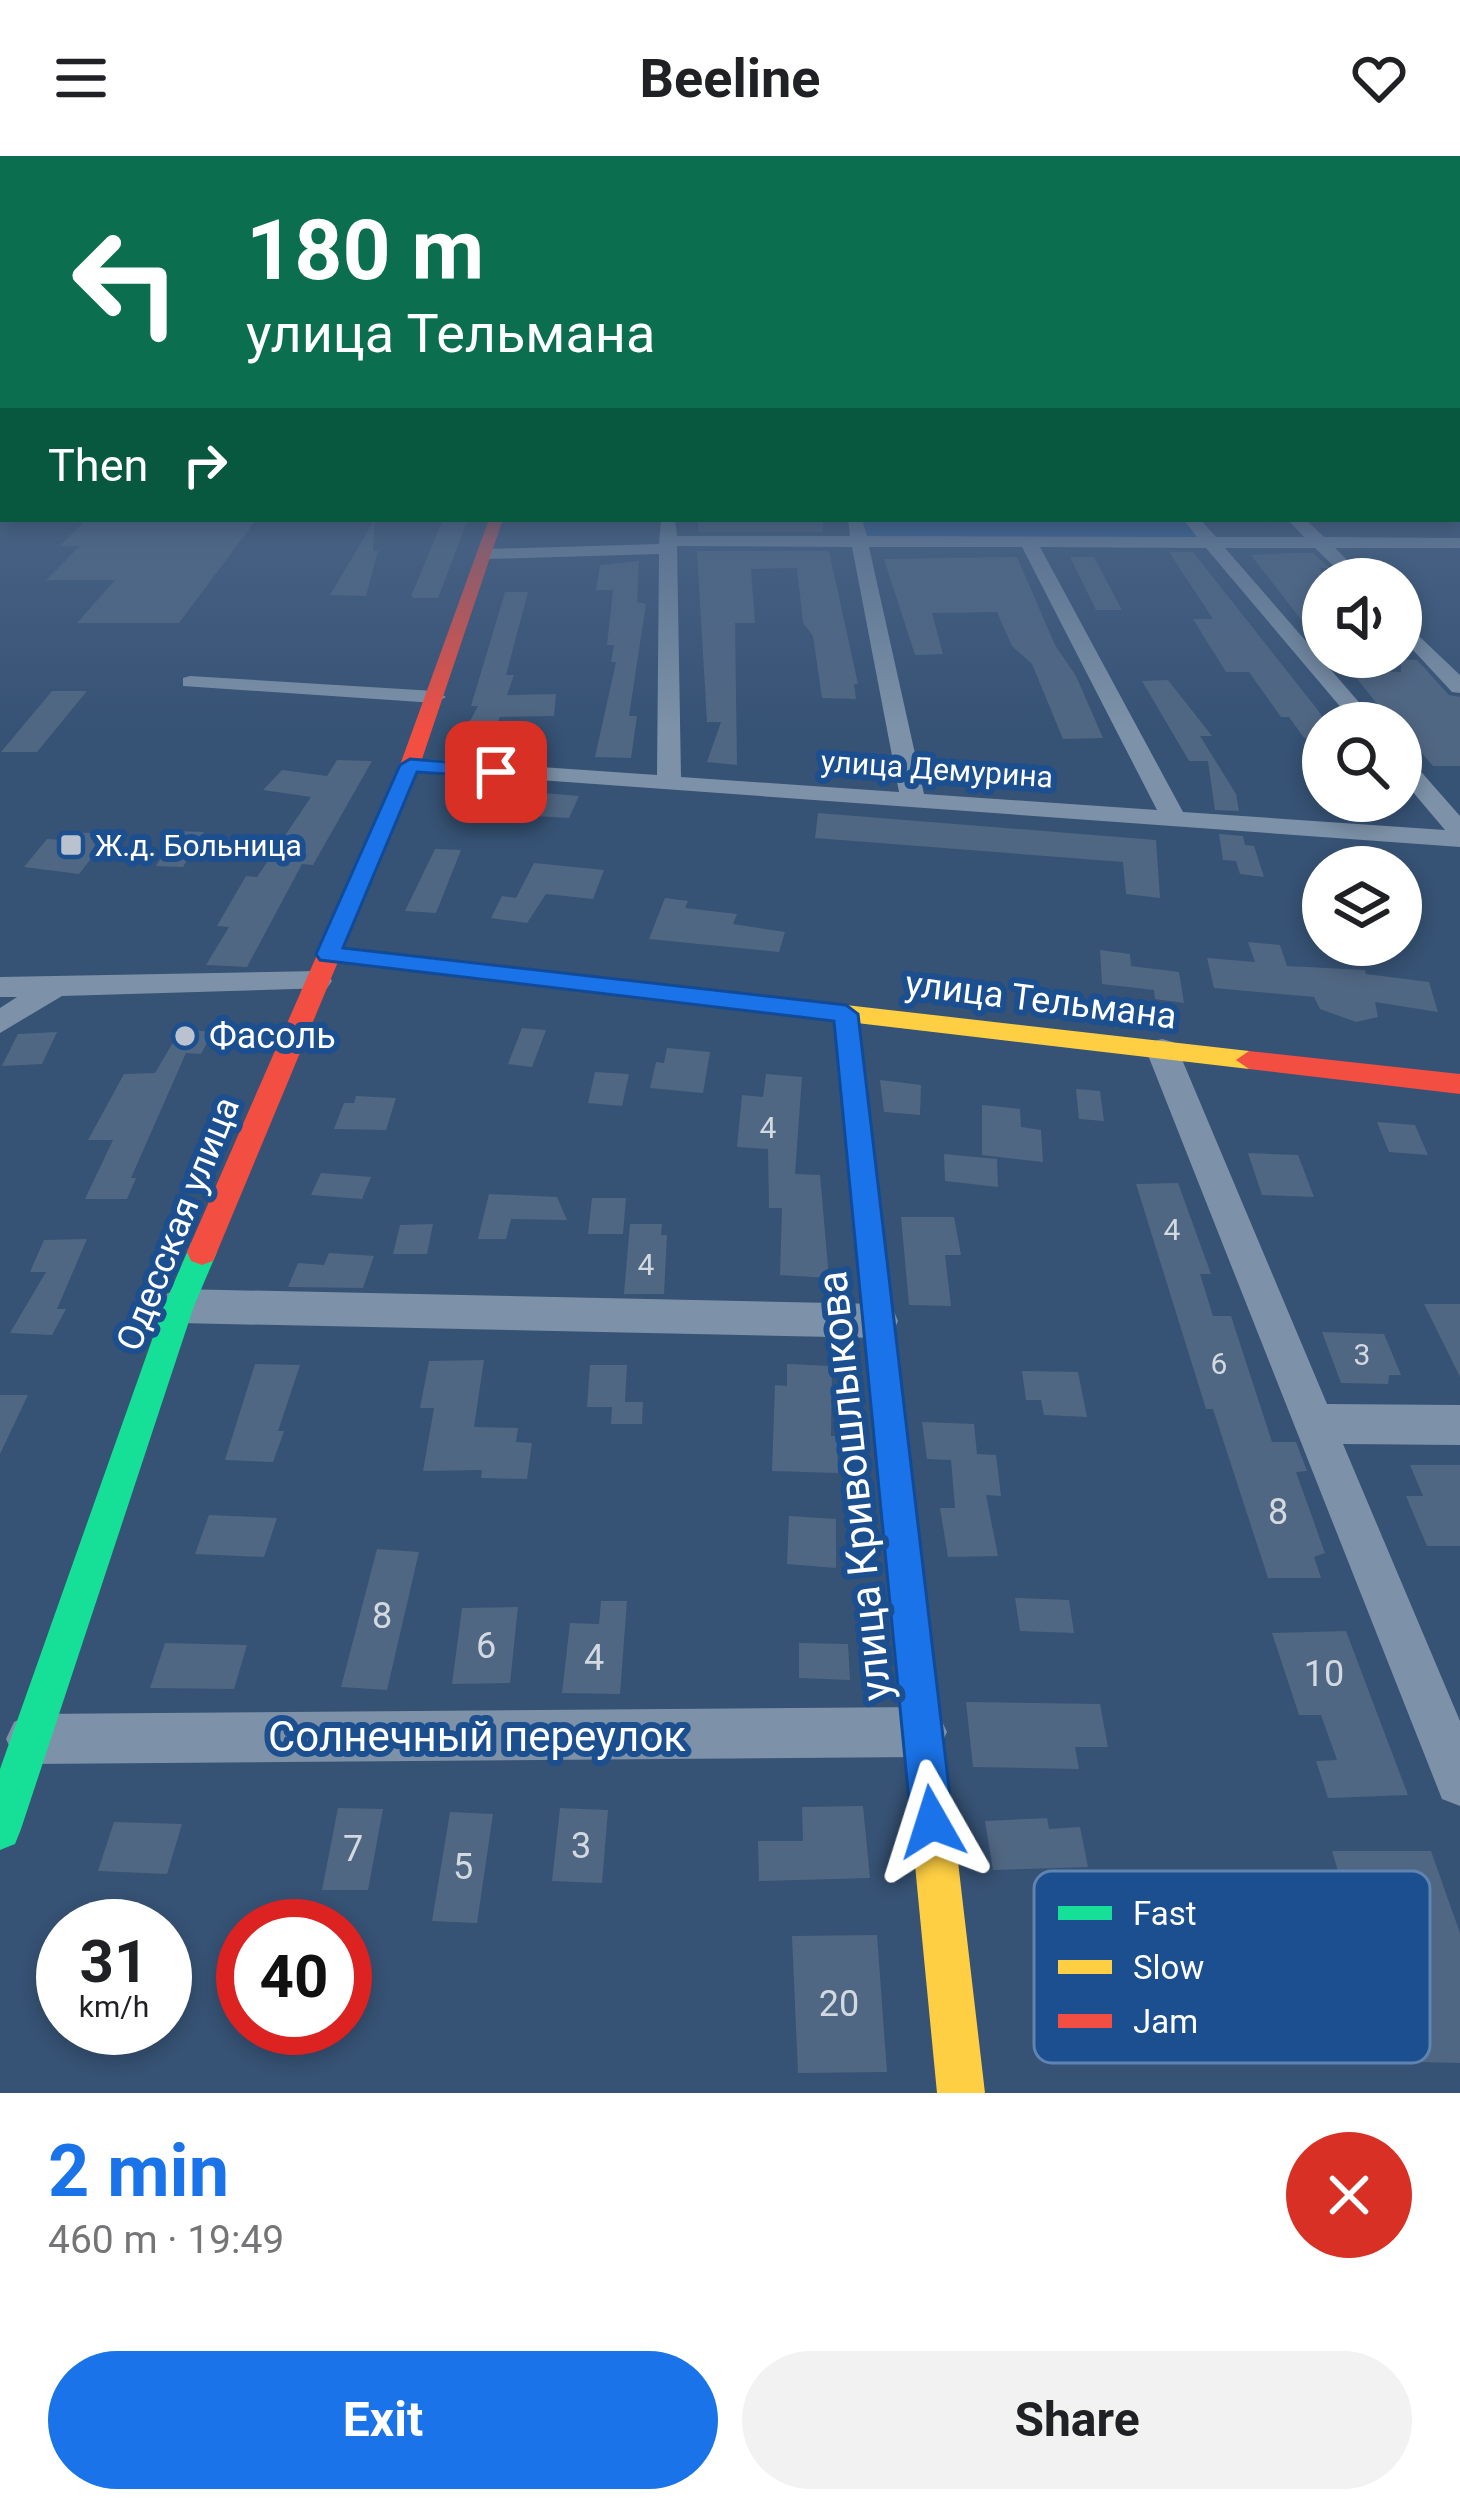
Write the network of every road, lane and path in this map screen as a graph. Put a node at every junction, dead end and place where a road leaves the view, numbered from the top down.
1 (488, 548) edge
2 (543, 548) edge
3 (667, 548) edge
4 (860, 548) edge
5 (1031, 548) edge
6 (1216, 548) edge
7 (487, 554) junction
8 (1422, 647) edge
9 (190, 682) dead end
10 (1460, 687) edge
11 (435, 697) junction
12 (1348, 702) edge
13 (410, 765) junction
14 (669, 784) junction
15 (1422, 790) edge
16 (913, 801) junction
17 (1174, 819) junction
18 (1460, 836) edge
19 (322, 968) junction
20 (0, 987) edge
21 (55, 987) junction
22 (846, 1014) junction
23 (0, 1022) edge
24 (1162, 1050) junction
25 (1460, 1084) edge
26 (179, 1306) junction
27 (879, 1321) junction
28 (1314, 1424) junction
29 (1460, 1424) edge
30 (922, 1732) junction
31 (31, 1739) junction
32 (1460, 1781) edge
33 (0, 1829) edge
34 (961, 2093) edge

1 - 7 main road, Одесская улица
2 - 7 street
3 - 14 street
4 - 16 street
5 - 17 street
6 - 12 street
7 - 11 main road, Одесская улица
8 - 10 street
9 - 11 street
11 - 13 main road, Одесская улица
13 - 14 street, улица Демурина
13 - 19 main road, Одесская улица
14 - 16 street, улица Демурина
15 - 18 street
16 - 17 street, улица Демурина
17 - 18 street, улица Демурина
19 - 21 street
19 - 22 main road, улица Тельмана
19 - 26 main road, Одесская улица
20 - 21 street
21 - 23 street
22 - 24 main road, улица Тельмана
22 - 27 main road, улица Кривошлыкова
24 - 25 main road, улица Тельмана
24 - 28 street
26 - 27 street
26 - 31 main road, Одесская улица
27 - 30 main road, улица Кривошлыкова
28 - 29 street
28 - 32 street
30 - 31 street, Солнечный переулок
30 - 34 main road, улица Кривошлыкова
31 - 33 main road, Одесская улица

